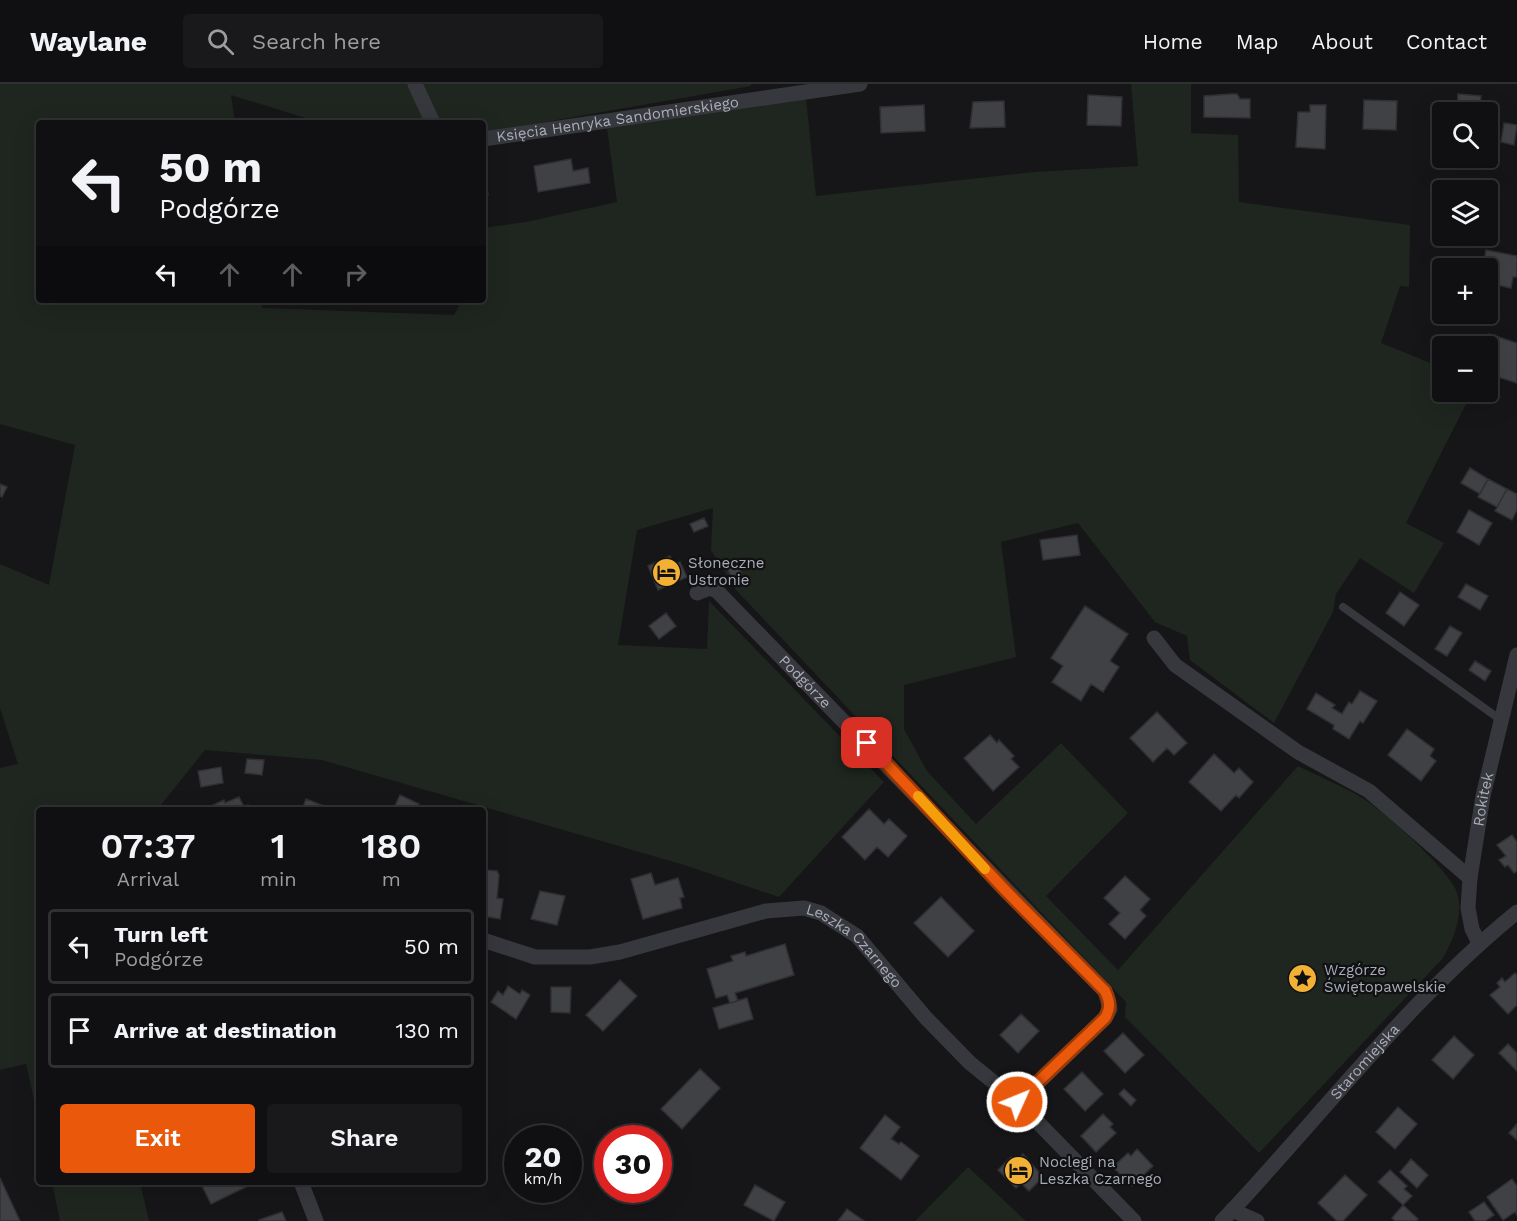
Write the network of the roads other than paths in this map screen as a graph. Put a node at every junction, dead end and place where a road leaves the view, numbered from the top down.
1 (415, 84) edge
2 (860, 84) edge
3 (432, 120) edge
4 (486, 139) edge
5 (697, 593) dead end
6 (1343, 607) dead end
7 (1154, 638) dead end
8 (1517, 655) edge
9 (1501, 720) junction
10 (1470, 878) junction
11 (1517, 912) edge
12 (486, 943) edge
13 (1479, 943) junction
14 (1017, 1102) junction
15 (302, 1185) edge
16 (1227, 1216) edge
17 (316, 1221) edge
18 (1134, 1221) edge
19 (1257, 1221) edge

1 - 3 street
2 - 4 street, Księcia Henryka Sandomierskiego
5 - 14 street, Podgórze
6 - 9 lane
7 - 10 street
8 - 9 street, Rokitek
9 - 10 street, Rokitek
10 - 13 street, Rokitek
11 - 13 street, Staromiejska
12 - 14 street, Leszka Czarnego
13 - 16 street, Staromiejska
14 - 18 street, Leszka Czarnego
15 - 17 street
16 - 19 street

